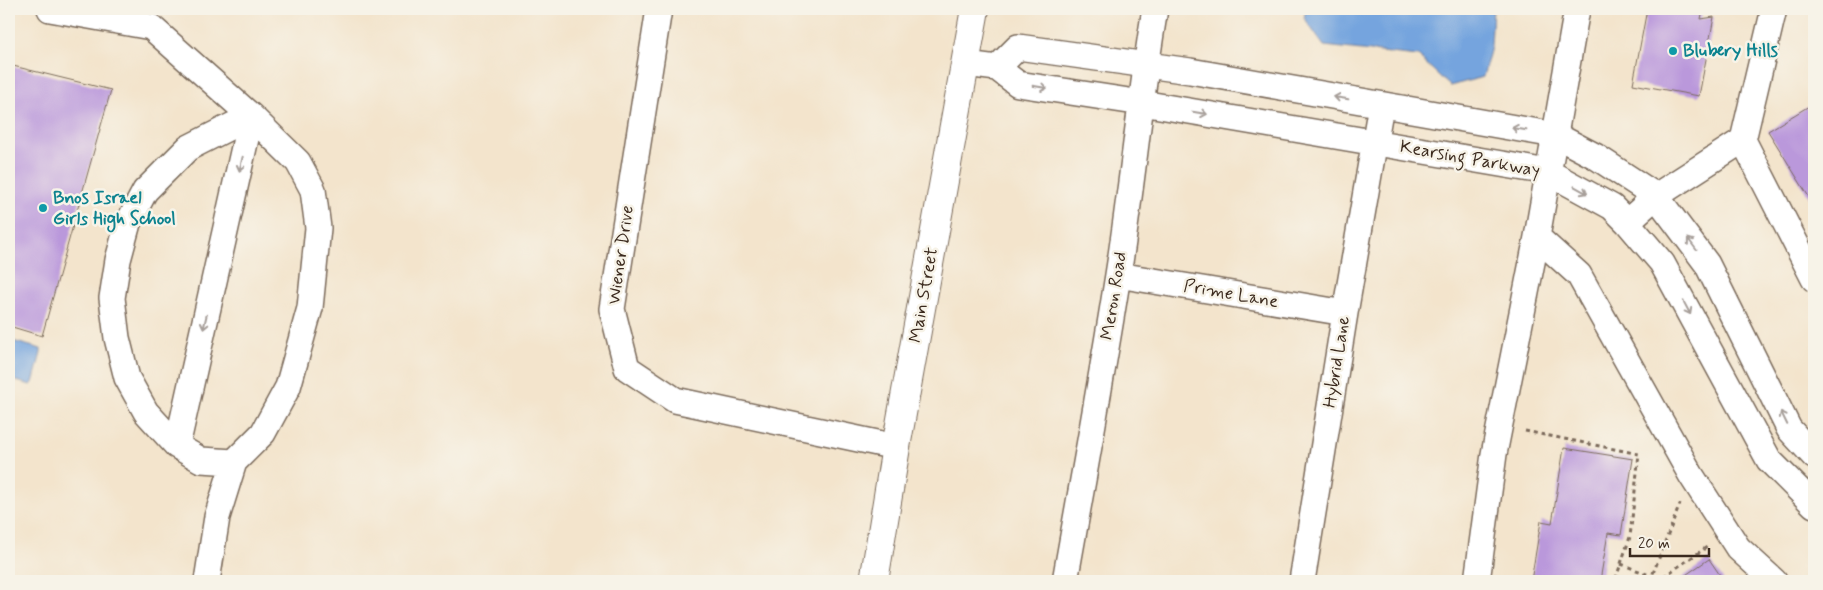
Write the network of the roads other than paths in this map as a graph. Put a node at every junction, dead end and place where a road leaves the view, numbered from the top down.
1 (50, 9) edge
2 (659, 9) edge
3 (975, 9) edge
4 (1155, 9) edge
5 (1577, 9) edge
6 (1774, 9) edge
7 (152, 18) edge
8 (966, 64) junction
9 (1146, 65) junction
10 (996, 68) junction
11 (1142, 103) junction
12 (1381, 105) junction
13 (251, 116) junction
14 (1555, 135) junction
15 (1743, 140) junction
16 (1376, 143) junction
17 (1548, 172) junction
18 (1656, 196) junction
19 (1627, 222) junction
20 (1537, 238) junction
21 (1118, 275) junction
22 (1814, 279) edge
23 (1345, 313) junction
24 (177, 446) junction
25 (896, 447) junction
26 (1814, 456) edge
27 (234, 462) junction
28 (1814, 505) edge
29 (207, 581) edge
30 (874, 581) edge
31 (1065, 581) edge
32 (1302, 581) edge
33 (1477, 581) edge
34 (1774, 581) edge

1 - 7 street
2 - 25 street, Wiener Drive
3 - 8 main road, Main Street
4 - 9 street, Meron Road
5 - 14 street
6 - 15 street
7 - 13 street
8 - 10 street, Kearsing Parkway
8 - 25 main road, Main Street
9 - 10 street
9 - 11 street, Meron Road
12 -> 9 street
10 -> 11 street, Kearsing Parkway
11 -> 16 street, Kearsing Parkway
11 - 21 street, Meron Road
14 -> 12 street
12 - 16 street, Hybrid Lane
13 -> 24 street
13 - 24 street
13 - 27 street
14 - 17 street
14 - 18 street
15 - 18 street
15 - 22 street
16 - 17 street, Kearsing Parkway
16 - 23 street, Hybrid Lane
17 -> 19 street, Kearsing Parkway
17 - 20 street
18 - 19 street
26 -> 18 street
19 -> 28 street, Kearsing Parkway
20 - 33 street
20 - 34 street
21 - 23 street, Prime Lane
21 - 31 street, Meron Road
23 - 32 street, Hybrid Lane
24 - 27 street
25 - 30 main road, Main Street
27 - 29 street

